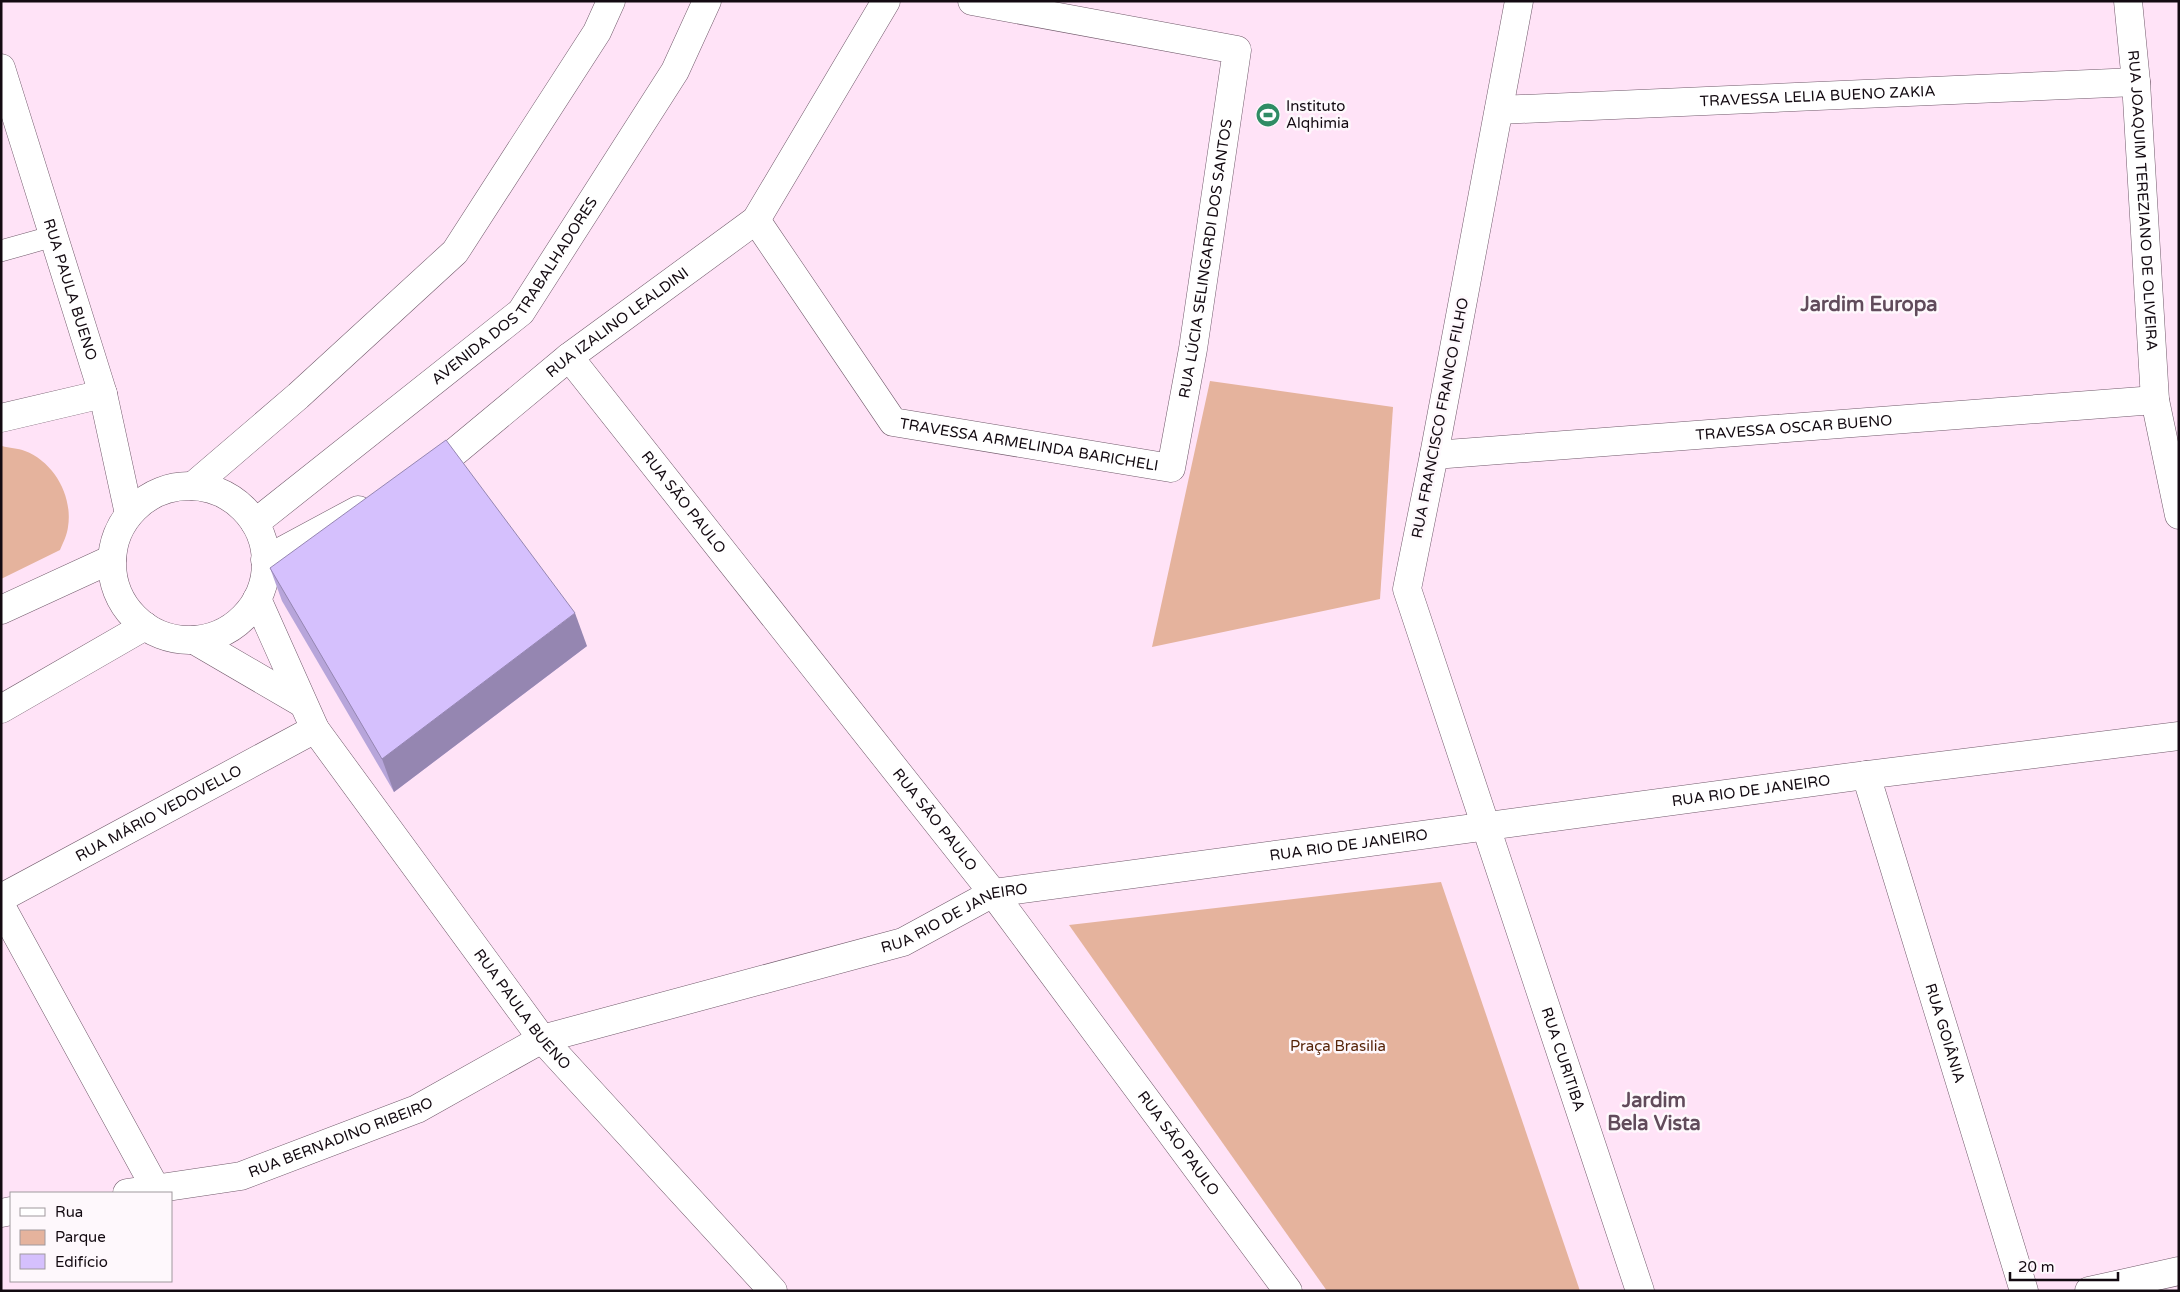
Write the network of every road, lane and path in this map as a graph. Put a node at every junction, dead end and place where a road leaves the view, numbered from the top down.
1 (611, 1) edge
2 (707, 1) edge
3 (886, 1) edge
4 (972, 1) edge
5 (1519, 1) edge
6 (2128, 1) edge
7 (1, 68) edge
8 (2136, 82) junction
9 (1499, 110) junction
10 (756, 220) junction
11 (54, 236) junction
12 (1, 251) edge
13 (570, 357) junction
14 (103, 394) junction
15 (2154, 400) junction
16 (1, 418) edge
17 (1434, 455) junction
18 (1171, 468) joint
19 (193, 486) junction
20 (129, 514) junction
21 (2179, 515) edge
22 (255, 523) junction
23 (112, 559) junction
24 (265, 560) junction
25 (257, 599) junction
26 (1, 610) edge
27 (145, 626) junction
28 (194, 640) junction
29 (302, 703) junction
30 (1, 709) edge
31 (315, 729) junction
32 (2179, 736) edge
33 (1866, 774) junction
34 (1486, 827) junction
35 (993, 894) junction
36 (1, 898) edge
37 (1, 906) edge
38 (542, 1040) junction
39 (156, 1189) junction
40 (134, 1192) edge
41 (2179, 1271) edge
42 (773, 1291) edge
43 (1288, 1291) edge
44 (1640, 1291) edge
45 (2024, 1291) edge
46 (2089, 1291) edge

1 - 19 street
2 - 22 street, AVENIDA DOS TRABALHADORES
3 - 10 street, RUA IZALINO LEALDINI
4 - 18 street, RUA LÚCIA SELINGARDI DOS SANTOS
5 - 9 street, RUA FRANCISCO FRANCO FILHO
6 - 8 street, RUA JOAQUIM TEREZIANO DE OLIVEIRA
7 - 11 street, RUA PAULA BUENO
8 - 9 street, TRAVESSA LELIA BUENO ZAKIA
8 - 15 street, RUA JOAQUIM TEREZIANO DE OLIVEIRA
9 - 17 street, RUA FRANCISCO FRANCO FILHO
10 - 13 street, RUA IZALINO LEALDINI
10 - 18 street, TRAVESSA ARMELINDA BARICHELI
11 - 12 lane
11 - 14 street, RUA PAULA BUENO
13 - 24 street, RUA IZALINO LEALDINI
13 - 35 street, RUA SÃO PAULO
14 - 16 street
14 - 20 street, RUA PAULA BUENO
15 - 17 street, TRAVESSA OSCAR BUENO
15 - 21 street, RUA JOAQUIM TEREZIANO DE OLIVEIRA
17 - 34 street, RUA FRANCISCO FRANCO FILHO
19 - 20 street
19 - 22 street
20 - 23 street
22 - 24 street
23 - 26 street
23 - 27 street
24 - 25 street
25 - 28 street
25 - 29 street, RUA PAULA BUENO
27 - 28 street
27 - 30 street
28 - 29 street
29 - 31 street, RUA PAULA BUENO
31 - 36 street, RUA MÁRIO VEDOVELLO
31 - 38 street, RUA PAULA BUENO
32 - 33 street, RUA RIO DE JANEIRO
33 - 34 street, RUA RIO DE JANEIRO
33 - 45 street, RUA GOIÂNIA
34 - 35 street, RUA RIO DE JANEIRO
34 - 44 street, RUA CURITIBA
35 - 38 street, RUA RIO DE JANEIRO
35 - 43 street, RUA SÃO PAULO
37 - 39 street
38 - 39 street, RUA BERNADINO RIBEIRO
38 - 42 street, RUA PAULA BUENO
39 - 40 street, RUA BERNADINO RIBEIRO
41 - 46 street

